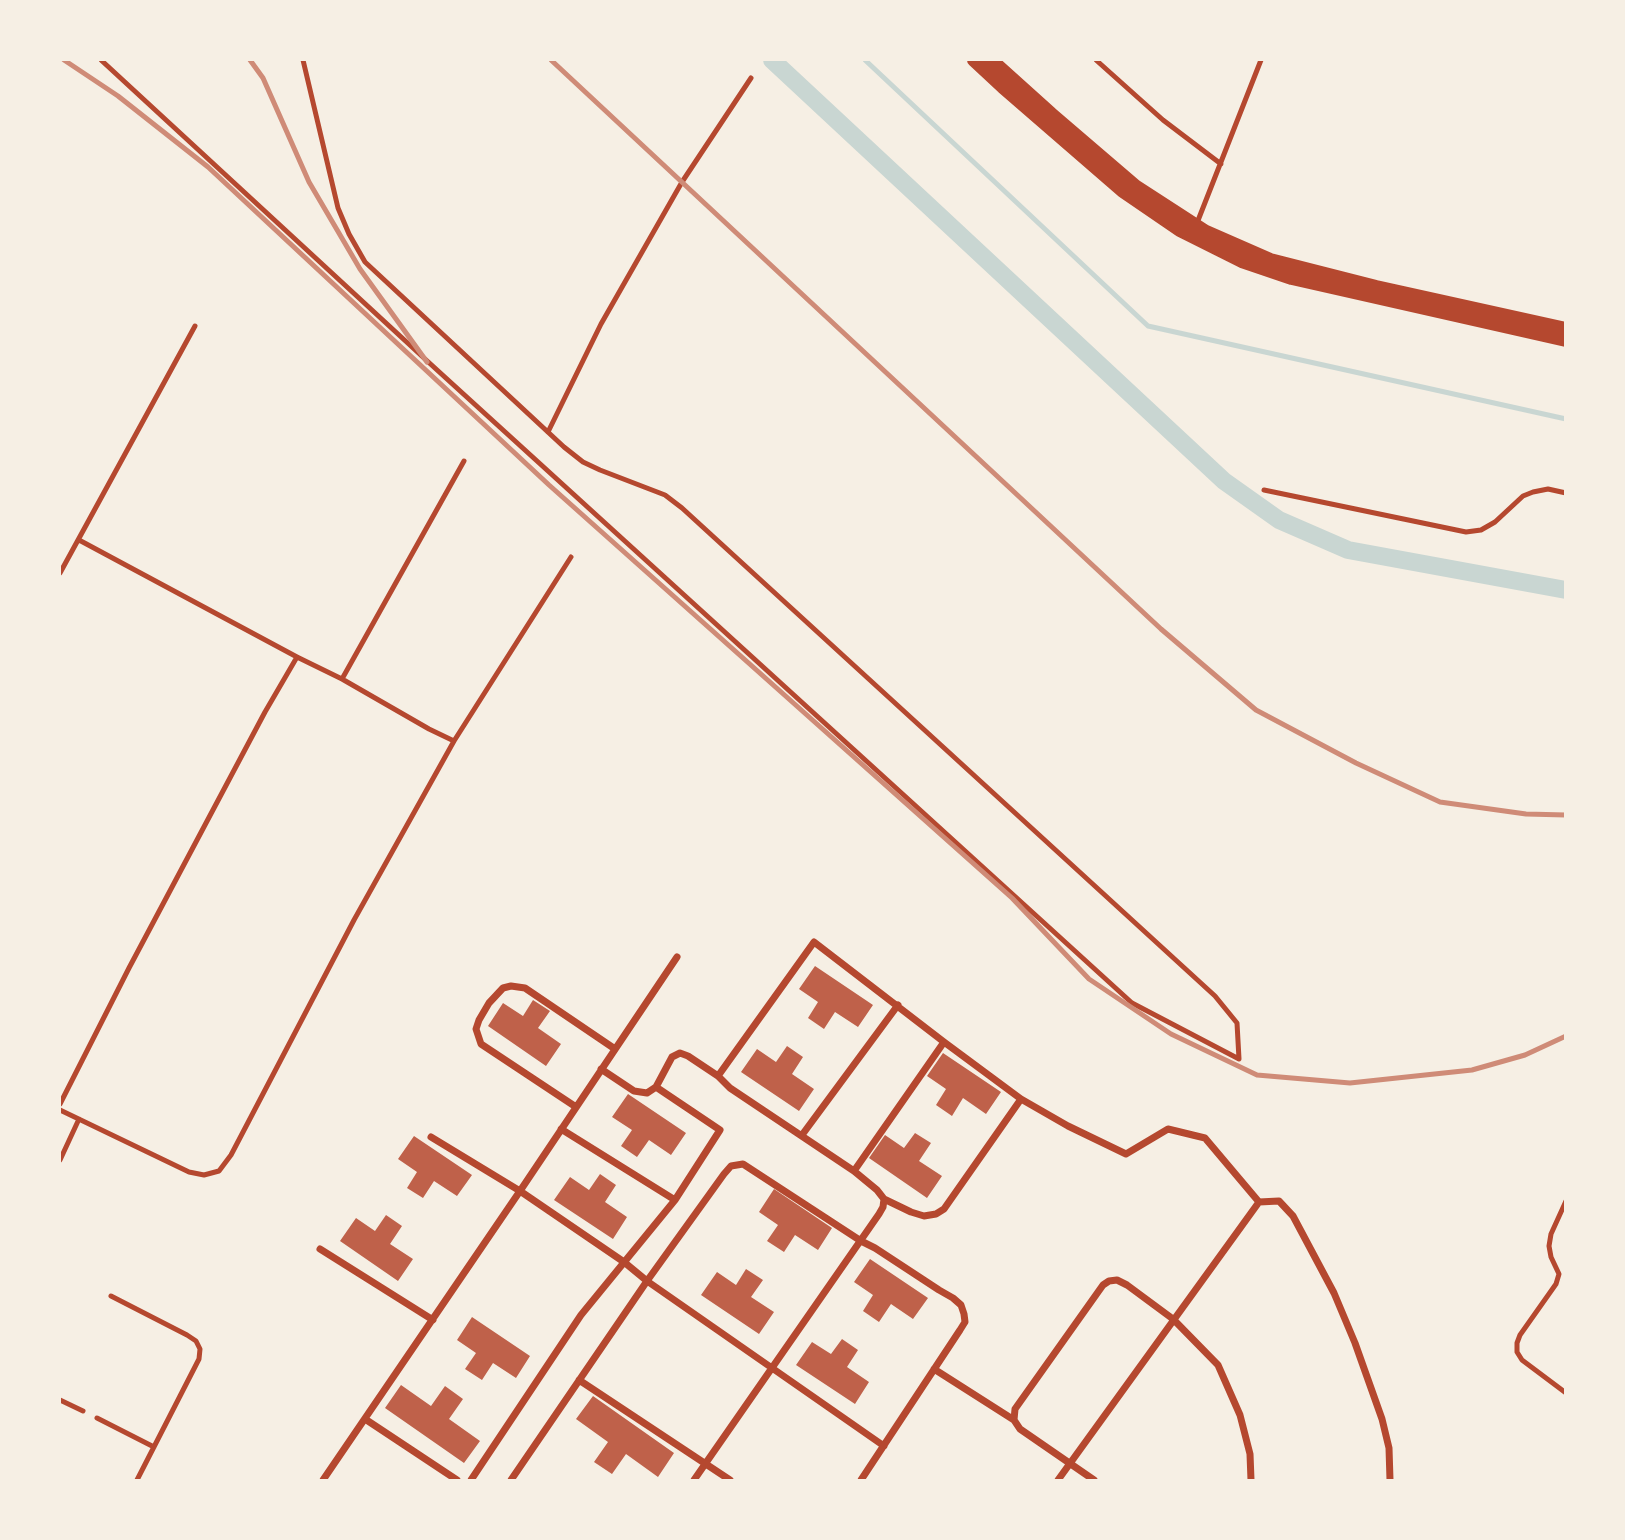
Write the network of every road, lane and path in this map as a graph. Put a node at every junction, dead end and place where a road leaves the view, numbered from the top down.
1 (100, 60) edge
2 (303, 60) edge
3 (974, 60) edge
4 (991, 60) edge
5 (1096, 60) edge
6 (1261, 60) edge
7 (751, 78) dead end
8 (1221, 164) junction
9 (1196, 225) junction
10 (195, 326) dead end
11 (1566, 329) edge
12 (1566, 340) edge
13 (548, 432) junction
14 (464, 461) dead end
15 (1264, 490) dead end
16 (1566, 493) edge
17 (79, 540) junction
18 (571, 557) dead end
19 (60, 573) edge
20 (297, 657) junction
21 (342, 679) junction
22 (454, 741) junction
23 (677, 957) dead end
24 (898, 1005) junction
25 (944, 1042) junction
26 (615, 1049) junction
27 (601, 1069) junction
28 (718, 1076) junction
29 (656, 1087) junction
30 (1021, 1099) junction
31 (60, 1104) edge
32 (576, 1107) junction
33 (60, 1110) edge
34 (79, 1119) junction
35 (561, 1129) junction
36 (802, 1135) junction
37 (431, 1137) dead end
38 (60, 1160) edge
39 (854, 1171) junction
40 (520, 1191) junction
41 (675, 1199) junction
42 (884, 1199) junction
43 (1566, 1201) edge
44 (1259, 1202) junction
45 (861, 1241) junction
46 (320, 1249) dead end
47 (624, 1262) junction
48 (647, 1281) junction
49 (111, 1296) dead end
50 (1173, 1319) junction
51 (433, 1320) junction
52 (773, 1368) junction
53 (934, 1370) junction
54 (579, 1380) junction
55 (1566, 1393) edge
56 (60, 1400) edge
57 (83, 1411) dead end
58 (97, 1418) dead end
59 (365, 1419) junction
60 (1014, 1420) junction
61 (884, 1446) junction
62 (154, 1447) junction
63 (1069, 1464) junction
64 (705, 1465) junction
65 (137, 1480) edge
66 (323, 1480) edge
67 (457, 1480) edge
68 (471, 1480) edge
69 (511, 1480) edge
70 (694, 1480) edge
71 (730, 1480) edge
72 (861, 1480) edge
73 (1058, 1480) edge
74 (1094, 1480) edge
75 (1251, 1480) edge
76 (1390, 1480) edge

1 - 13 lane
2 - 13 lane
3 - 12 main road
4 - 9 main road
5 - 8 lane
6 - 8 lane
7 - 13 lane
8 - 9 lane
9 - 11 main road
10 - 17 lane
14 - 21 lane
15 - 16 lane
17 - 19 lane
17 - 20 lane
18 - 22 lane
20 - 21 lane
20 - 31 lane
21 - 22 lane
22 - 34 lane
23 - 26 street
24 - 25 street
24 - 28 street
24 - 36 street
25 - 30 street
25 - 39 street
26 - 27 street
26 - 32 street
27 - 29 street
27 - 32 street
28 - 29 street
28 - 36 street
29 - 41 street
30 - 42 street
30 - 44 street
32 - 35 street
33 - 34 lane
34 - 38 lane
35 - 40 street
35 - 41 street
36 - 39 street
37 - 40 street
39 - 42 street
40 - 47 street
40 - 51 street
41 - 47 street
42 - 45 street
43 - 55 lane
44 - 50 street
44 - 76 street
45 - 48 street
45 - 52 street
45 - 53 street
46 - 51 street
47 - 48 street
47 - 68 street
48 - 52 street
48 - 54 street
49 - 62 lane
50 - 60 street
50 - 63 street
50 - 75 street
51 - 59 street
52 - 61 street
52 - 64 street
53 - 60 street
53 - 61 street
54 - 64 street
54 - 69 street
56 - 57 lane
58 - 62 lane
59 - 66 street
59 - 67 street
60 - 63 street
61 - 72 street
62 - 65 lane
63 - 73 street
63 - 74 street
64 - 70 street
64 - 71 street

